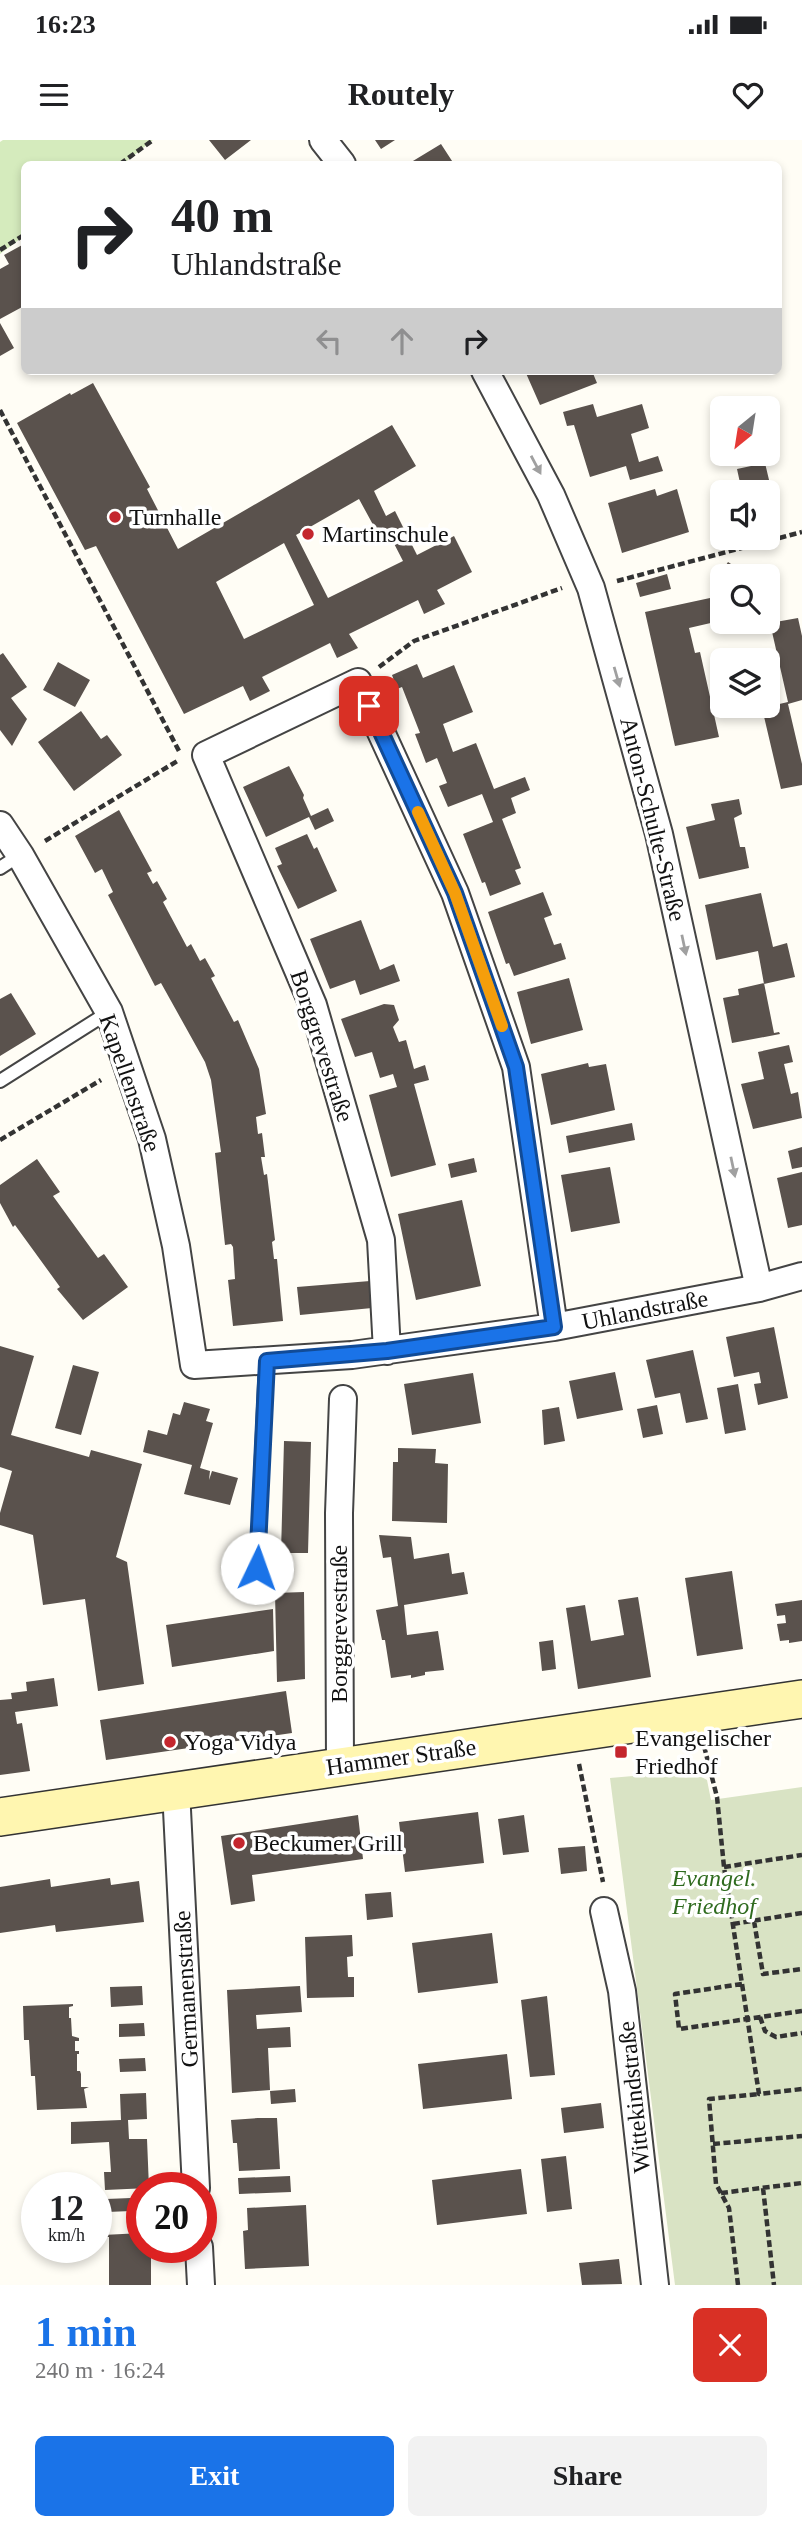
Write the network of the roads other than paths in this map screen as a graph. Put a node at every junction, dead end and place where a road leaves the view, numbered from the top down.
1 (323, 140) edge
2 (340, 161) edge
3 (487, 375) edge
4 (0, 825) edge
5 (10, 862) edge
6 (108, 1012) junction
7 (0, 1080) edge
8 (802, 1276) edge
9 (759, 1288) junction
10 (554, 1327) junction
11 (387, 1351) junction
12 (267, 1361) junction
13 (194, 1365) joint
14 (343, 1399) dead end
15 (257, 1568) dead end
16 (802, 1699) edge
17 (340, 1766) junction
18 (176, 1790) junction
19 (0, 1817) edge
20 (604, 1911) road end
21 (195, 2172) edge
22 (200, 2263) edge
23 (201, 2285) edge
24 (655, 2285) edge

1 - 2 street
3 -> 9 street, Anton-Schulte-Straße
4 - 5 street, Kapellenstraße
5 - 6 street, Kapellenstraße
6 - 7 lane
6 - 13 street, Kapellenstraße
8 - 9 street, Uhlandstraße
9 - 10 street, Uhlandstraße
10 - 11 street, Uhlandstraße
10 - 11 street, Borggrevestraße
11 - 12 street, Uhlandstraße
12 - 13 street, Uhlandstraße
12 - 15 lane
14 - 17 street, Borggrevestraße
16 - 17 main road, Hammer Straße
17 - 18 main road, Hammer Straße
18 - 19 main road, Hammer Straße
18 - 21 street, Germanenstraße
20 - 24 street, Wittekindstraße
22 - 23 street

